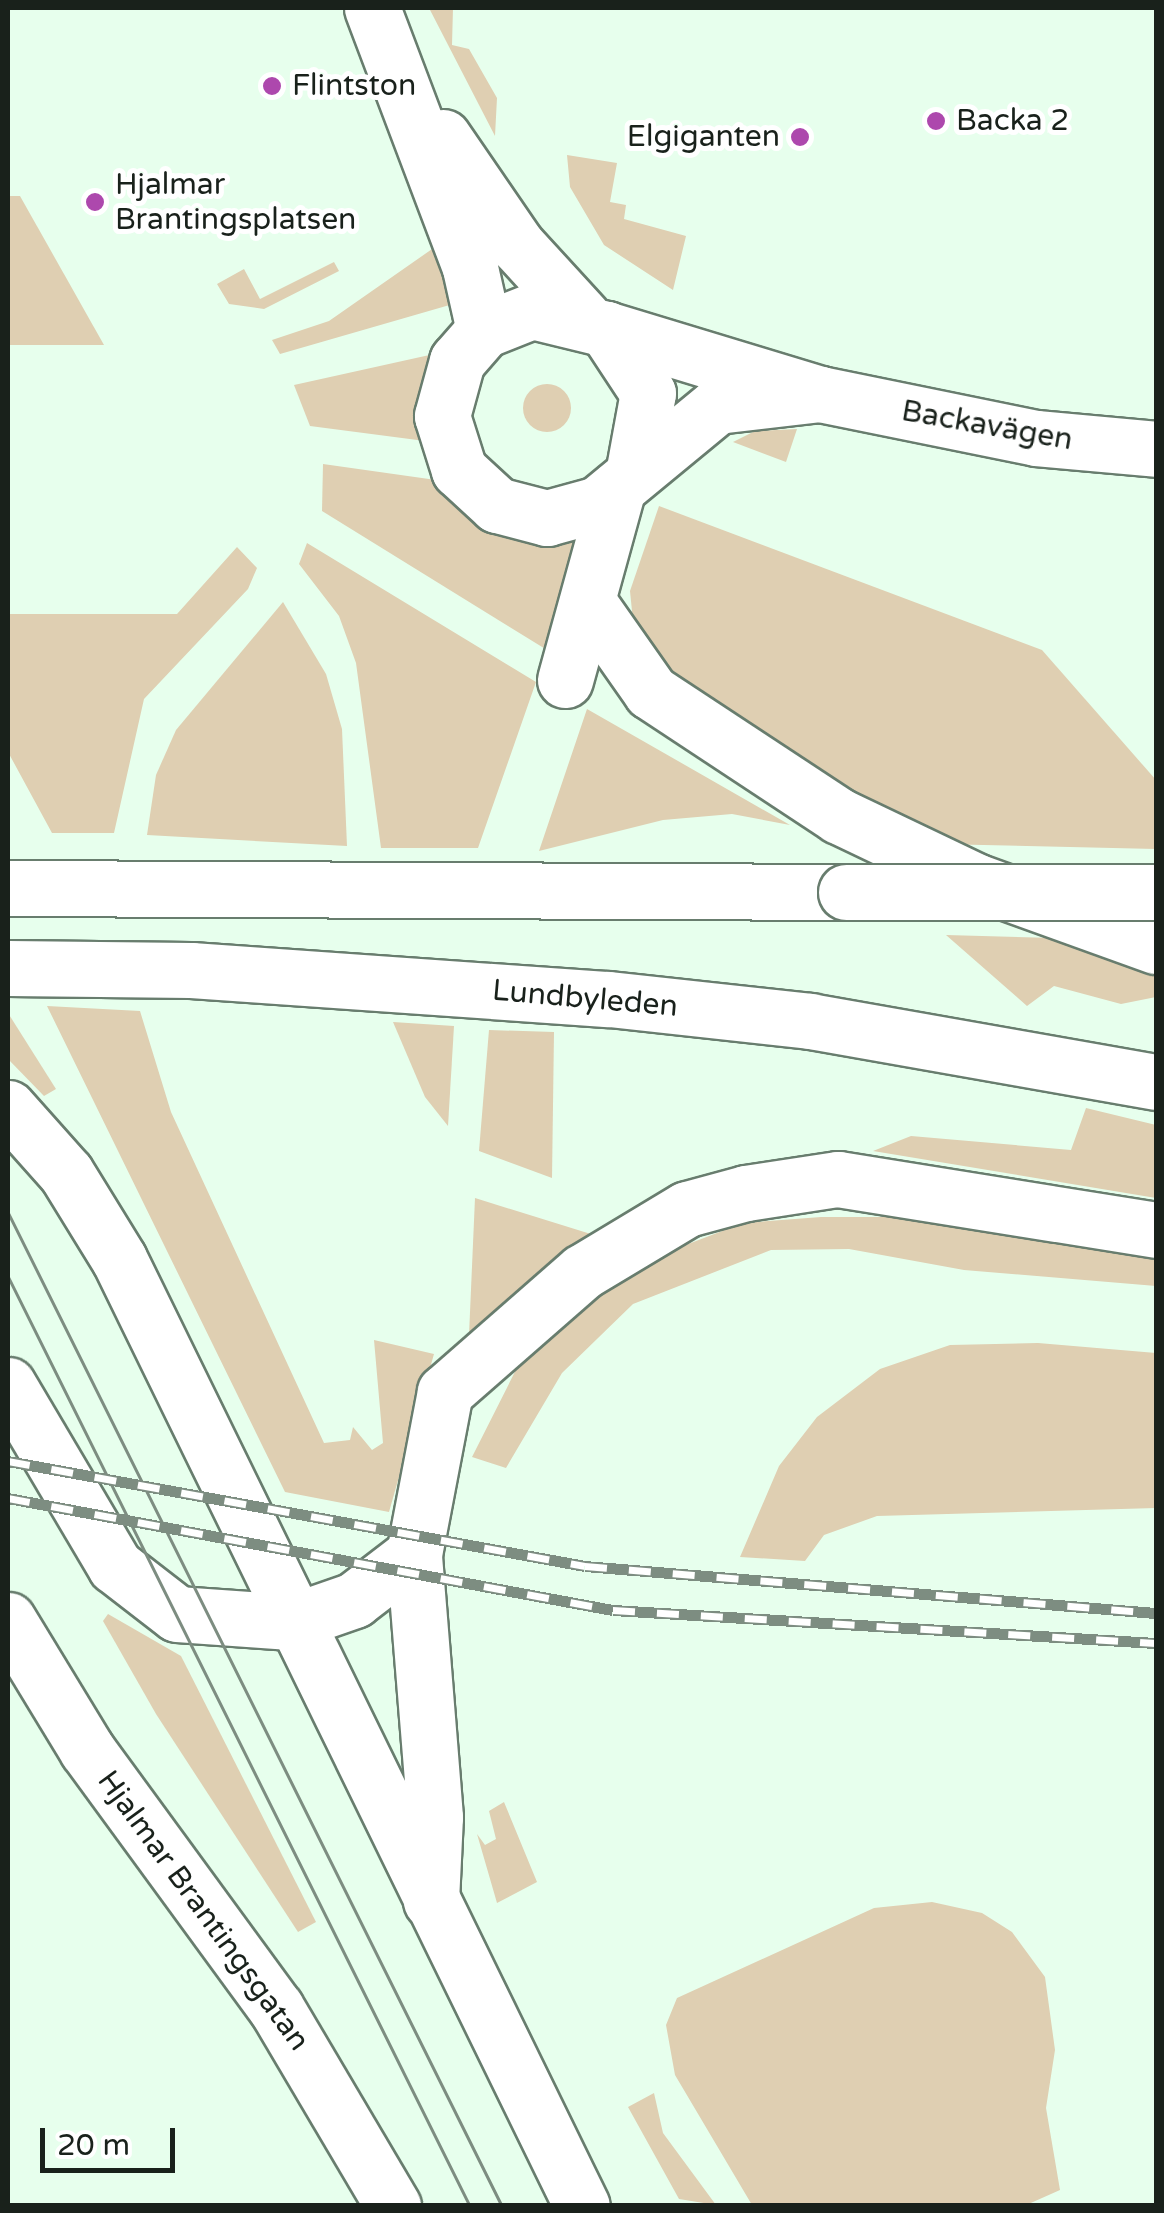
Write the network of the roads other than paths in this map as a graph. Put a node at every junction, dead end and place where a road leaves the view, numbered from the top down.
1 (372, 8) edge
2 (400, 72) junction
3 (595, 323) junction
4 (484, 330) junction
5 (820, 394) junction
6 (1156, 449) edge
7 (626, 478) junction
8 (590, 605) junction
9 (566, 680) dead end
10 (8, 888) edge
11 (1156, 892) edge
12 (1156, 946) edge
13 (8, 968) edge
14 (1156, 1082) edge
15 (8, 1108) edge
16 (1156, 1230) edge
17 (8, 1385) edge
18 (414, 1554) junction
19 (8, 1620) edge
20 (290, 1622) junction
21 (430, 1904) junction
22 (393, 2206) edge
23 (582, 2206) edge

1 - 2 main road
2 - 3 main road
2 - 4 main road
3 - 4 main road
3 - 5 main road, Backavägen
3 - 7 main road
4 - 7 main road
5 - 6 main road, Backavägen
5 - 7 main road, Backavägen
7 - 8 main road
8 - 9 main road
8 - 12 main road
10 - 11 main road, bridge
13 - 14 main road, Lundbyleden
15 - 20 main road
16 - 18 main road
17 - 20 main road
18 - 20 main road
18 - 21 main road
19 - 22 main road, Hjalmar Brantingsgatan
20 - 21 main road
21 - 23 main road

